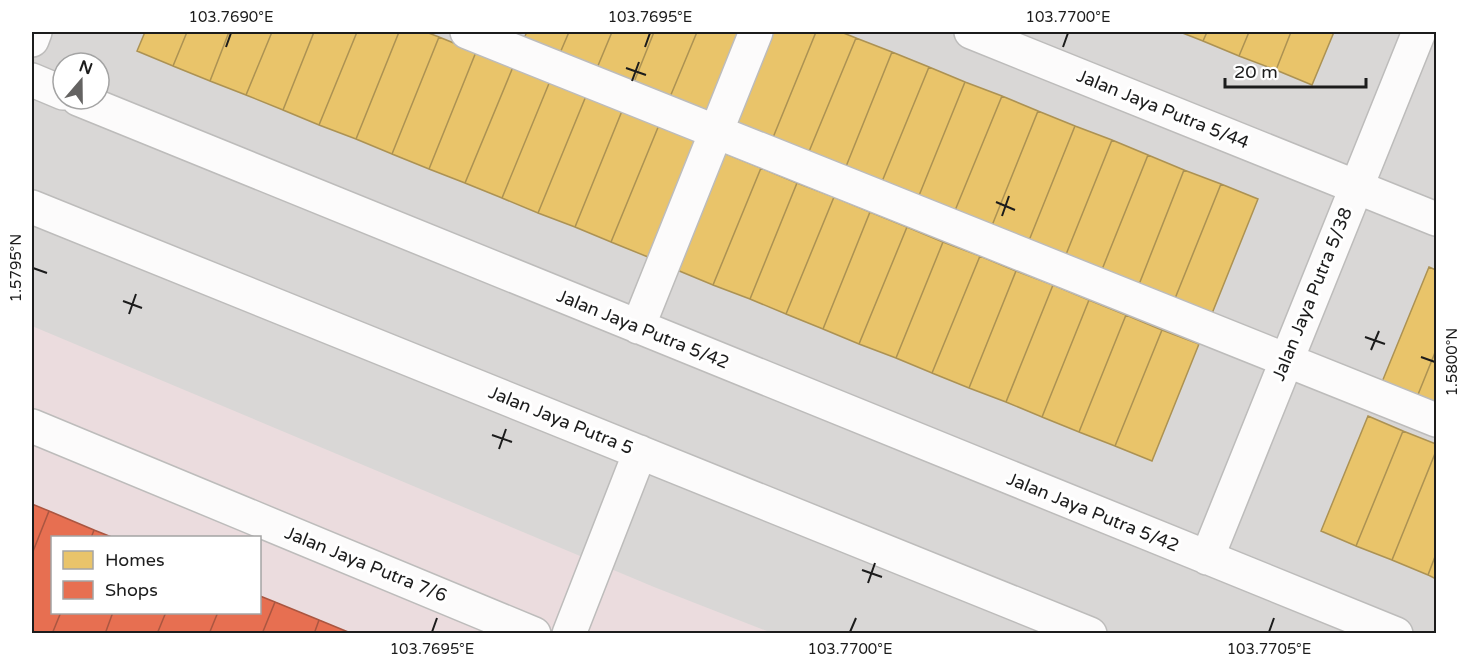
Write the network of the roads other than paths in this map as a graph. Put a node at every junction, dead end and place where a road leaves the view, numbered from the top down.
1 (35, 32) edge
2 (467, 32) edge
3 (756, 32) edge
4 (971, 32) edge
5 (1419, 32) edge
6 (32, 40) edge
7 (32, 80) edge
8 (51, 88) edge
9 (107, 111) edge
10 (716, 131) junction
11 (1356, 186) junction
12 (32, 207) edge
13 (1437, 219) edge
14 (638, 327) junction
15 (1286, 360) junction
16 (1437, 420) edge
17 (32, 426) edge
18 (640, 452) junction
19 (1207, 558) junction
20 (534, 633) edge
21 (569, 633) edge
22 (1090, 633) edge
23 (1396, 633) edge

1 - 6 street
2 - 10 street
3 - 10 street
4 - 11 street, Jalan Jaya Putra 5/44
5 - 11 street, Jalan Jaya Putra 5/38
7 - 8 street
9 - 14 street, Jalan Jaya Putra 5/42
10 - 14 street
10 - 15 street
11 - 13 street, Jalan Jaya Putra 5/44
11 - 15 street, Jalan Jaya Putra 5/38
12 - 18 street, Jalan Jaya Putra 5
14 - 19 street, Jalan Jaya Putra 5/42
15 - 16 street
15 - 19 street, Jalan Jaya Putra 5/38
17 - 20 street, Jalan Jaya Putra 7/6
18 - 21 street
18 - 22 street, Jalan Jaya Putra 5
19 - 23 street, Jalan Jaya Putra 5/42

